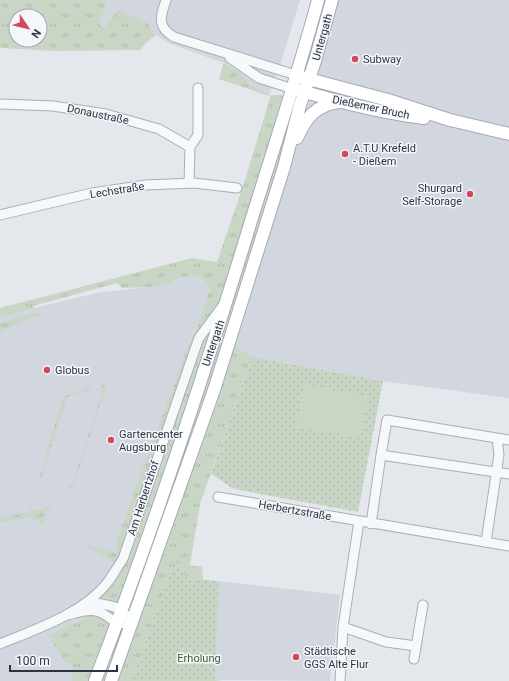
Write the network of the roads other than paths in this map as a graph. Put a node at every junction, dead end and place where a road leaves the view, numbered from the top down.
1 (166, 0) edge
2 (318, 0) edge
3 (332, 0) edge
4 (224, 54) junction
5 (296, 75) junction
6 (309, 79) junction
7 (198, 88) dead end
8 (299, 90) junction
9 (340, 102) junction
10 (0, 104) edge
11 (450, 120) junction
12 (509, 134) edge
13 (190, 147) junction
14 (284, 167) junction
15 (189, 183) junction
16 (237, 188) dead end
17 (0, 215) edge
18 (228, 300) junction
19 (497, 438) junction
20 (509, 440) edge
21 (381, 455) junction
22 (496, 472) junction
23 (509, 474) edge
24 (218, 497) dead end
25 (359, 521) junction
26 (371, 524) junction
27 (486, 542) junction
28 (509, 546) edge
29 (423, 605) dead end
30 (122, 610) junction
31 (68, 615) junction
32 (117, 623) junction
33 (131, 623) junction
34 (343, 627) junction
35 (0, 644) edge
36 (416, 646) junction
37 (414, 659) dead end
38 (95, 681) edge
39 (111, 681) edge
40 (340, 681) edge

1 - 4 street
2 - 5 main road, Untergath
3 - 6 main road, Untergath
4 - 5 street
4 - 8 street
5 - 6 main road, Dießemer Bruch
5 - 8 main road, Untergath
6 - 8 main road, Untergath
6 - 11 main road, Dießemer Bruch
7 - 13 street
8 - 9 main road, Dießemer Bruch
8 - 14 main road, Untergath
8 - 18 main road, Untergath
9 - 11 main road, Dießemer Bruch
9 - 14 main road, Untergath
10 - 13 street, Donaustraße
11 - 12 main road, Dießemer Bruch
13 - 15 street
14 - 33 main road, Untergath
15 - 16 street, Lechstraße
15 - 17 street, Lechstraße
18 - 30 main road, Untergath
18 - 31 street, Am Herbertzhof
19 - 20 street
19 - 21 street
19 - 22 street
21 - 22 street
21 - 26 street
22 - 23 street
22 - 27 street
24 - 25 street, Herbertzstraße
25 - 26 street, Herbertzstraße
25 - 34 street
26 - 27 street, Herbertzstraße
27 - 28 street, Herbertzstraße
29 - 36 street
30 - 31 street
30 - 32 main road, Untergath
30 - 33 street
31 - 32 street
31 - 35 street, Am Herbertzhof
32 - 33 street
32 - 38 main road, Untergath
33 - 39 main road, Untergath
34 - 36 street
34 - 40 street
36 - 37 street

